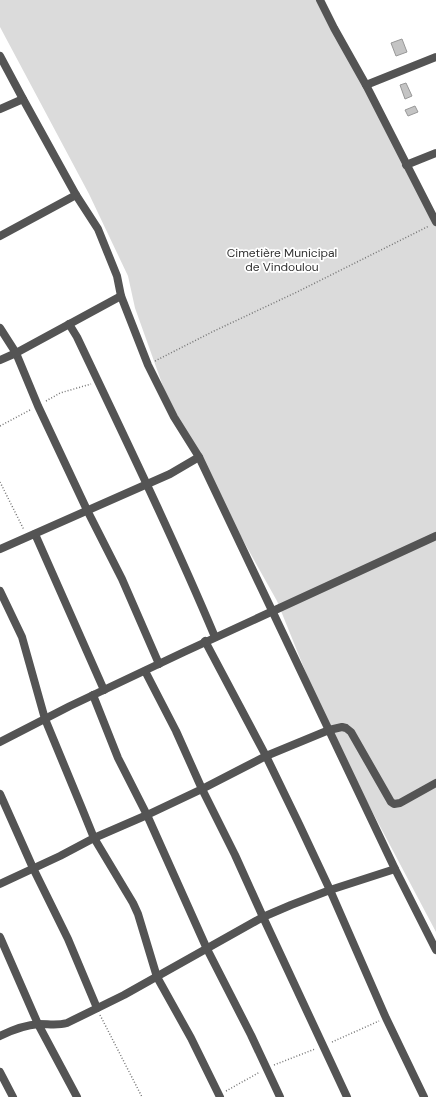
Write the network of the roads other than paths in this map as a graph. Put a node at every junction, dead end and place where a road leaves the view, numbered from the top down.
1 (330, 0) edge
2 (322, 2) edge
3 (0, 56) edge
4 (436, 57) edge
5 (366, 85) junction
6 (23, 99) junction
7 (0, 109) edge
8 (436, 153) edge
9 (406, 165) junction
10 (76, 195) junction
11 (432, 224) edge
12 (0, 236) edge
13 (120, 296) junction
14 (69, 324) junction
15 (0, 328) edge
16 (16, 352) junction
17 (0, 360) edge
18 (199, 457) junction
19 (146, 484) junction
20 (87, 510) junction
21 (31, 535) junction
22 (436, 536) edge
23 (0, 549) edge
24 (0, 591) edge
25 (272, 612) junction
26 (215, 637) junction
27 (205, 641) junction
28 (159, 664) junction
29 (145, 671) junction
30 (104, 690) junction
31 (93, 695) junction
32 (45, 719) junction
33 (329, 730) junction
34 (0, 742) edge
35 (266, 756) junction
36 (436, 783) edge
37 (202, 789) junction
38 (0, 794) edge
39 (147, 815) junction
40 (94, 838) junction
41 (33, 868) junction
42 (395, 869) junction
43 (0, 884) edge
44 (330, 890) junction
45 (263, 917) junction
46 (0, 937) edge
47 (207, 949) junction
48 (436, 950) edge
49 (157, 977) junction
50 (97, 1008) junction
51 (38, 1024) junction
52 (0, 1036) edge
53 (0, 1072) edge
54 (218, 1096) edge
55 (13, 1097) edge
56 (77, 1097) edge
57 (280, 1097) edge
58 (347, 1097) edge
59 (424, 1097) edge

1 - 2 street
2 - 5 street
3 - 6 street
4 - 5 street
5 - 9 street
6 - 7 street
6 - 10 street
8 - 9 street
9 - 11 street
10 - 12 street
10 - 13 street
13 - 14 street
13 - 18 street
14 - 16 street
14 - 19 street
15 - 16 street
16 - 17 street
16 - 20 street
18 - 19 street
18 - 25 street
19 - 20 street
19 - 26 street
20 - 21 street
20 - 28 street
21 - 23 street
21 - 30 street
22 - 25 street
24 - 32 street
25 - 26 street
25 - 33 street
26 - 27 street
27 - 28 street
27 - 35 street
28 - 29 street
29 - 30 street
29 - 37 street
30 - 31 street
31 - 32 street
31 - 39 street
32 - 34 street
32 - 40 street
33 - 35 street
33 - 36 street
33 - 42 street
35 - 37 street
35 - 44 street
37 - 39 street
37 - 45 street
38 - 41 street
39 - 40 street
39 - 47 street
40 - 41 street
40 - 49 street
41 - 43 street
41 - 50 street
42 - 44 street
42 - 48 street
44 - 45 street
44 - 59 street
45 - 47 street
45 - 58 street
46 - 51 street
47 - 49 street
47 - 57 street
49 - 50 street
49 - 54 street
50 - 51 street
51 - 52 street
51 - 56 street
53 - 55 street

